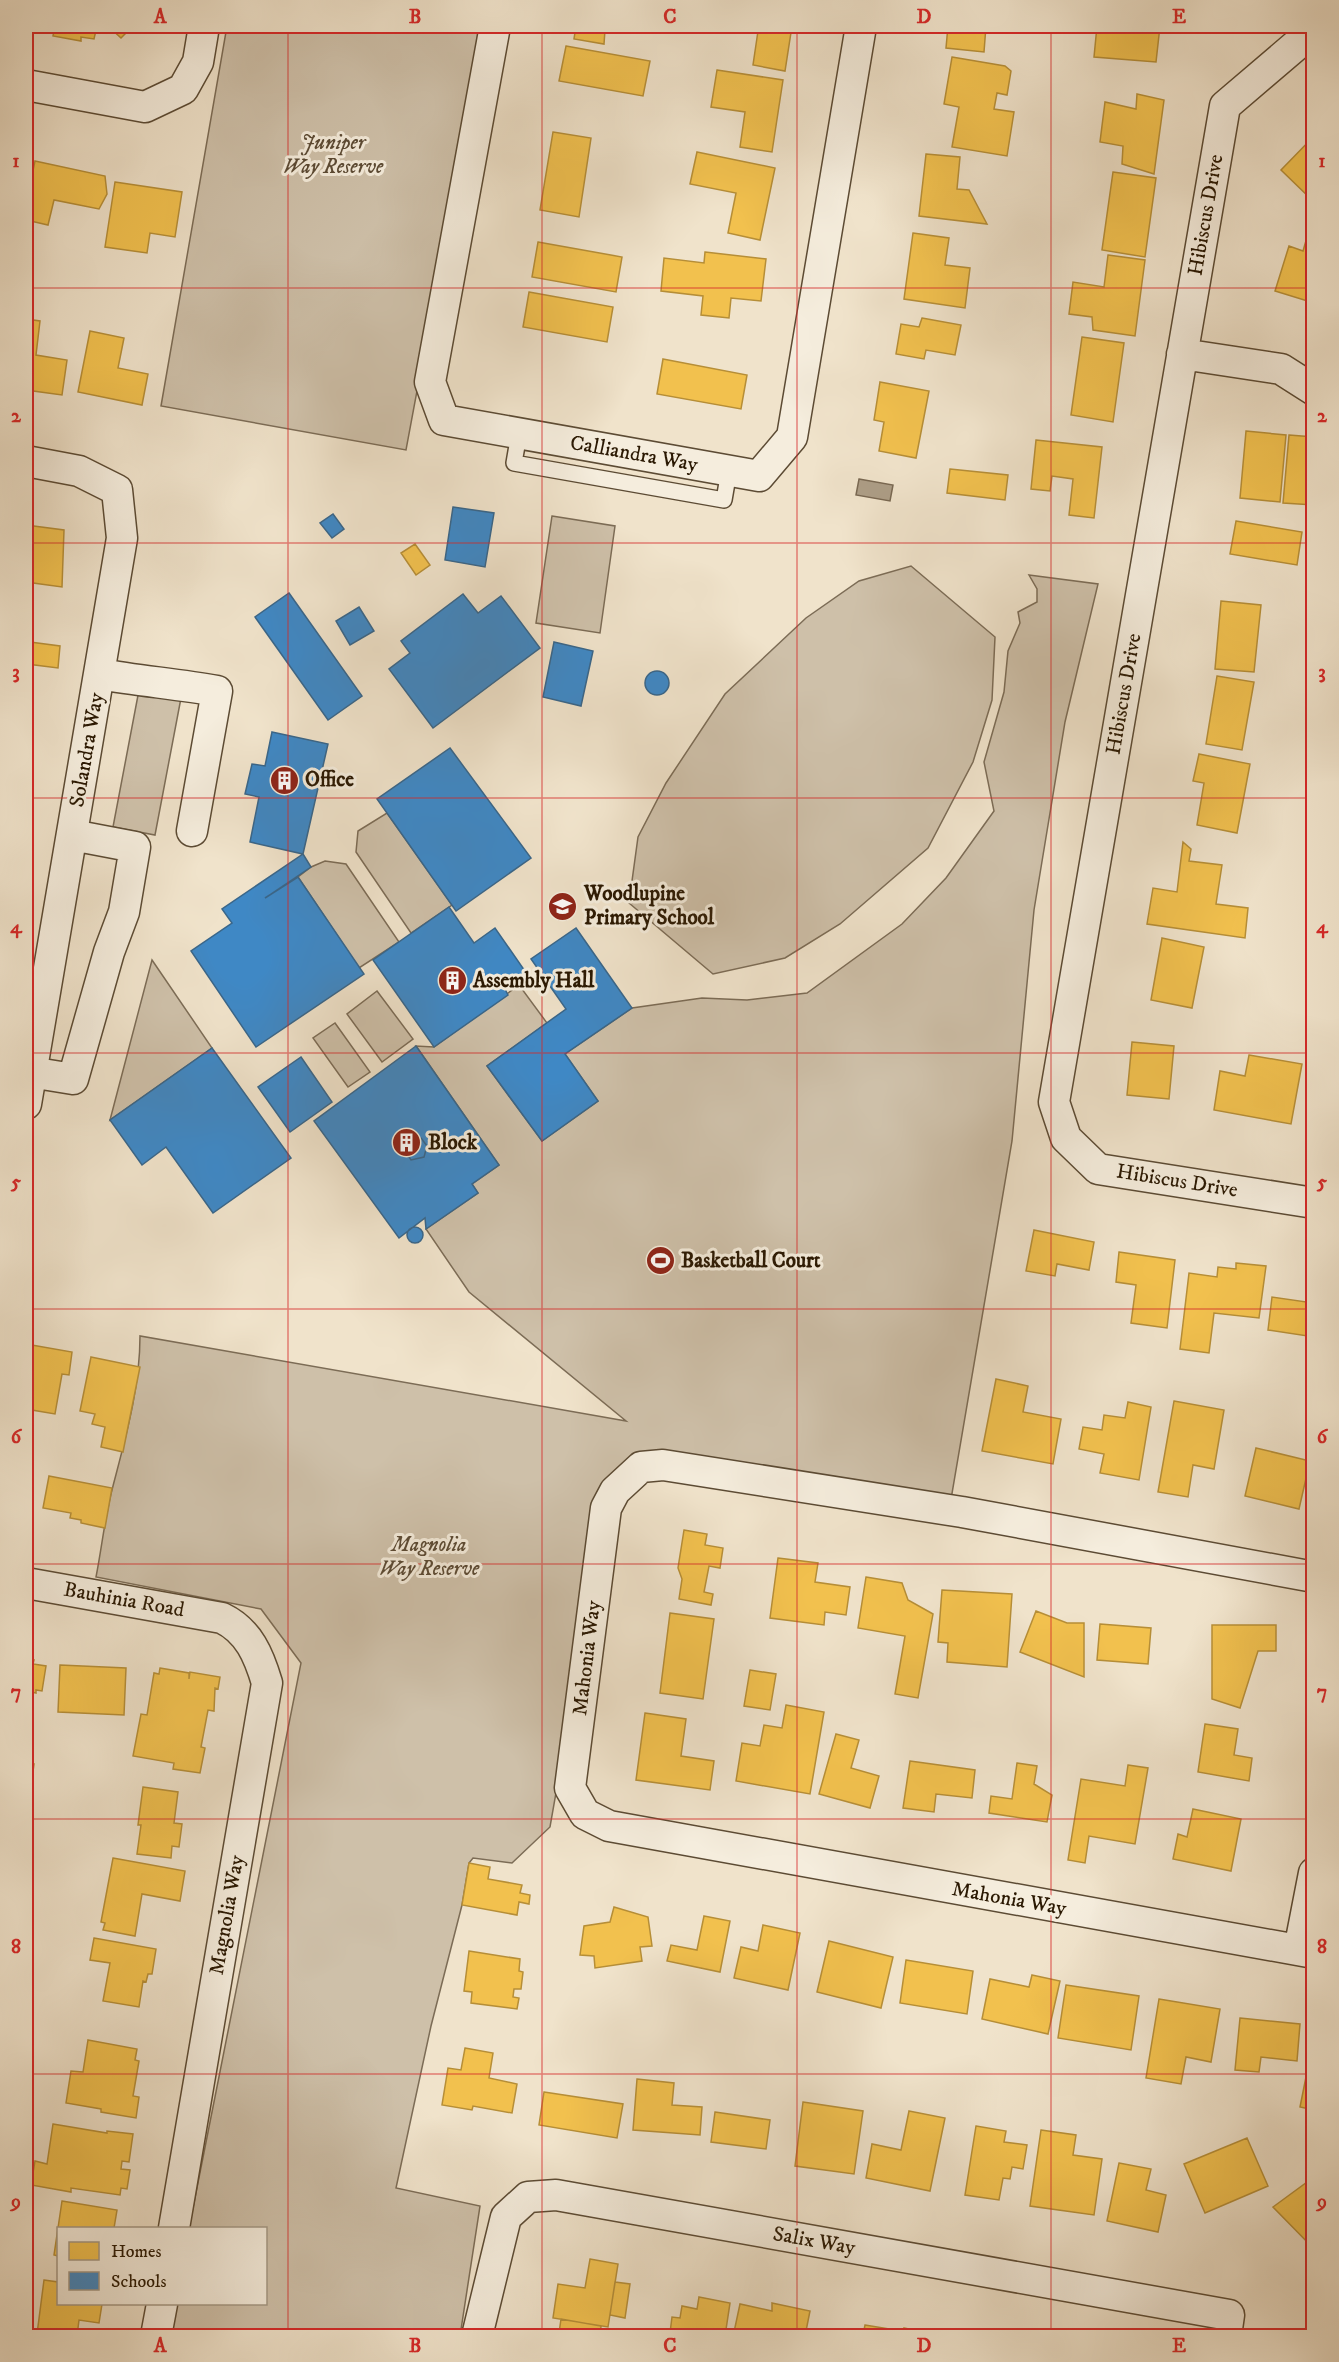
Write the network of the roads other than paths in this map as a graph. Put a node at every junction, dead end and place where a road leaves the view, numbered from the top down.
1 (204, 26) edge
2 (495, 26) edge
3 (861, 26) edge
4 (1314, 30) edge
5 (26, 85) edge
6 (1182, 354) junction
7 (1314, 390) edge
8 (26, 460) edge
9 (100, 674) junction
10 (192, 831) dead end
11 (72, 835) junction
12 (30, 1072) junction
13 (26, 1104) edge
14 (1314, 1203) edge
15 (1314, 1577) edge
16 (26, 1583) edge
17 (222, 1618) joint
18 (1314, 1873) edge
19 (1306, 1951) edge
20 (174, 2227) edge
21 (162, 2305) edge
22 (156, 2337) edge
23 (477, 2337) edge
24 (1226, 2337) edge

1 - 5 street
2 - 3 street, Calliandra Way
4 - 6 street, Hibiscus Drive
6 - 7 street
6 - 14 street, Hibiscus Drive
8 - 9 street, Solandra Way
9 - 10 street
9 - 11 street, Solandra Way
11 - 12 street, Solandra Way
11 - 12 street
12 - 13 street, Solandra Way
15 - 19 street, Mahonia Way
16 - 17 street, Bauhinia Road
17 - 20 street, Magnolia Way
18 - 19 street, Mahonia Way
21 - 22 street
23 - 24 street, Salix Way

